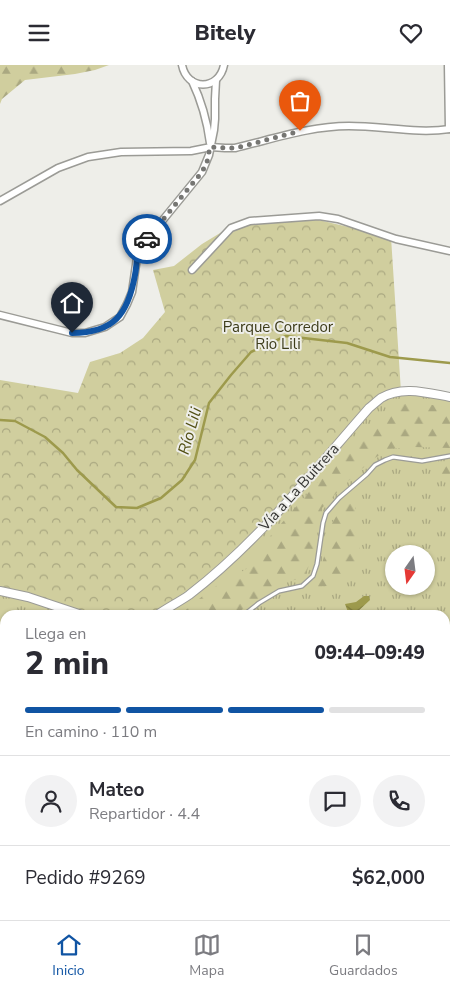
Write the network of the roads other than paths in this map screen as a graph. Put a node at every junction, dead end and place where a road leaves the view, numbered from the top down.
1 (182, 65) edge
2 (224, 65) edge
3 (448, 65) edge
4 (216, 80) junction
5 (192, 81) junction
6 (450, 129) edge
7 (210, 147) junction
8 (0, 201) edge
9 (450, 251) edge
10 (192, 270) dead end
11 (0, 315) edge
12 (450, 397) edge
13 (450, 456) edge
14 (0, 591) edge
15 (67, 610) edge
16 (164, 610) edge
17 (250, 610) edge

1 - 5 street
2 - 4 street
3 - 6 street
4 - 5 street
4 - 7 street
5 - 7 street
6 - 7 street
7 - 8 street
7 - 11 street
9 - 10 street
12 - 16 street, Vía a La Buitrera
13 - 17 lane
14 - 15 street

